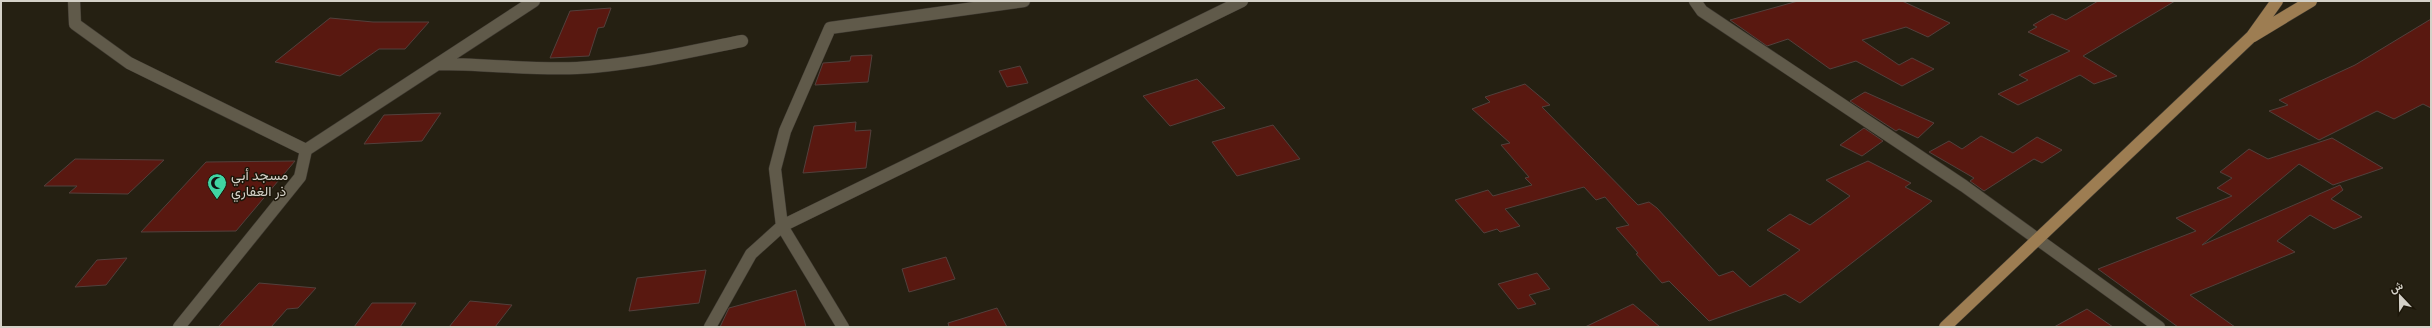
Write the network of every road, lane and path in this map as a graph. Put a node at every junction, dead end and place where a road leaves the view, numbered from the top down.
1 (74, 1) edge
2 (534, 1) edge
3 (1024, 1) edge
4 (1242, 1) edge
5 (1695, 1) edge
6 (2277, 1) edge
7 (2311, 1) edge
8 (2252, 36) junction
9 (742, 41) dead end
10 (438, 64) junction
11 (306, 150) junction
12 (782, 226) junction
13 (2038, 239) junction
14 (179, 327) edge
15 (710, 327) edge
16 (843, 327) edge
17 (1945, 327) edge
18 (2158, 327) edge

1 - 11 street
2 - 10 street
3 - 12 street
4 - 12 street
5 - 13 street
6 - 8 main road
7 - 8 main road
8 - 13 main road
9 - 10 street
10 - 11 street
11 - 14 street
12 - 15 street
12 - 16 street
13 - 17 main road
13 - 18 street

